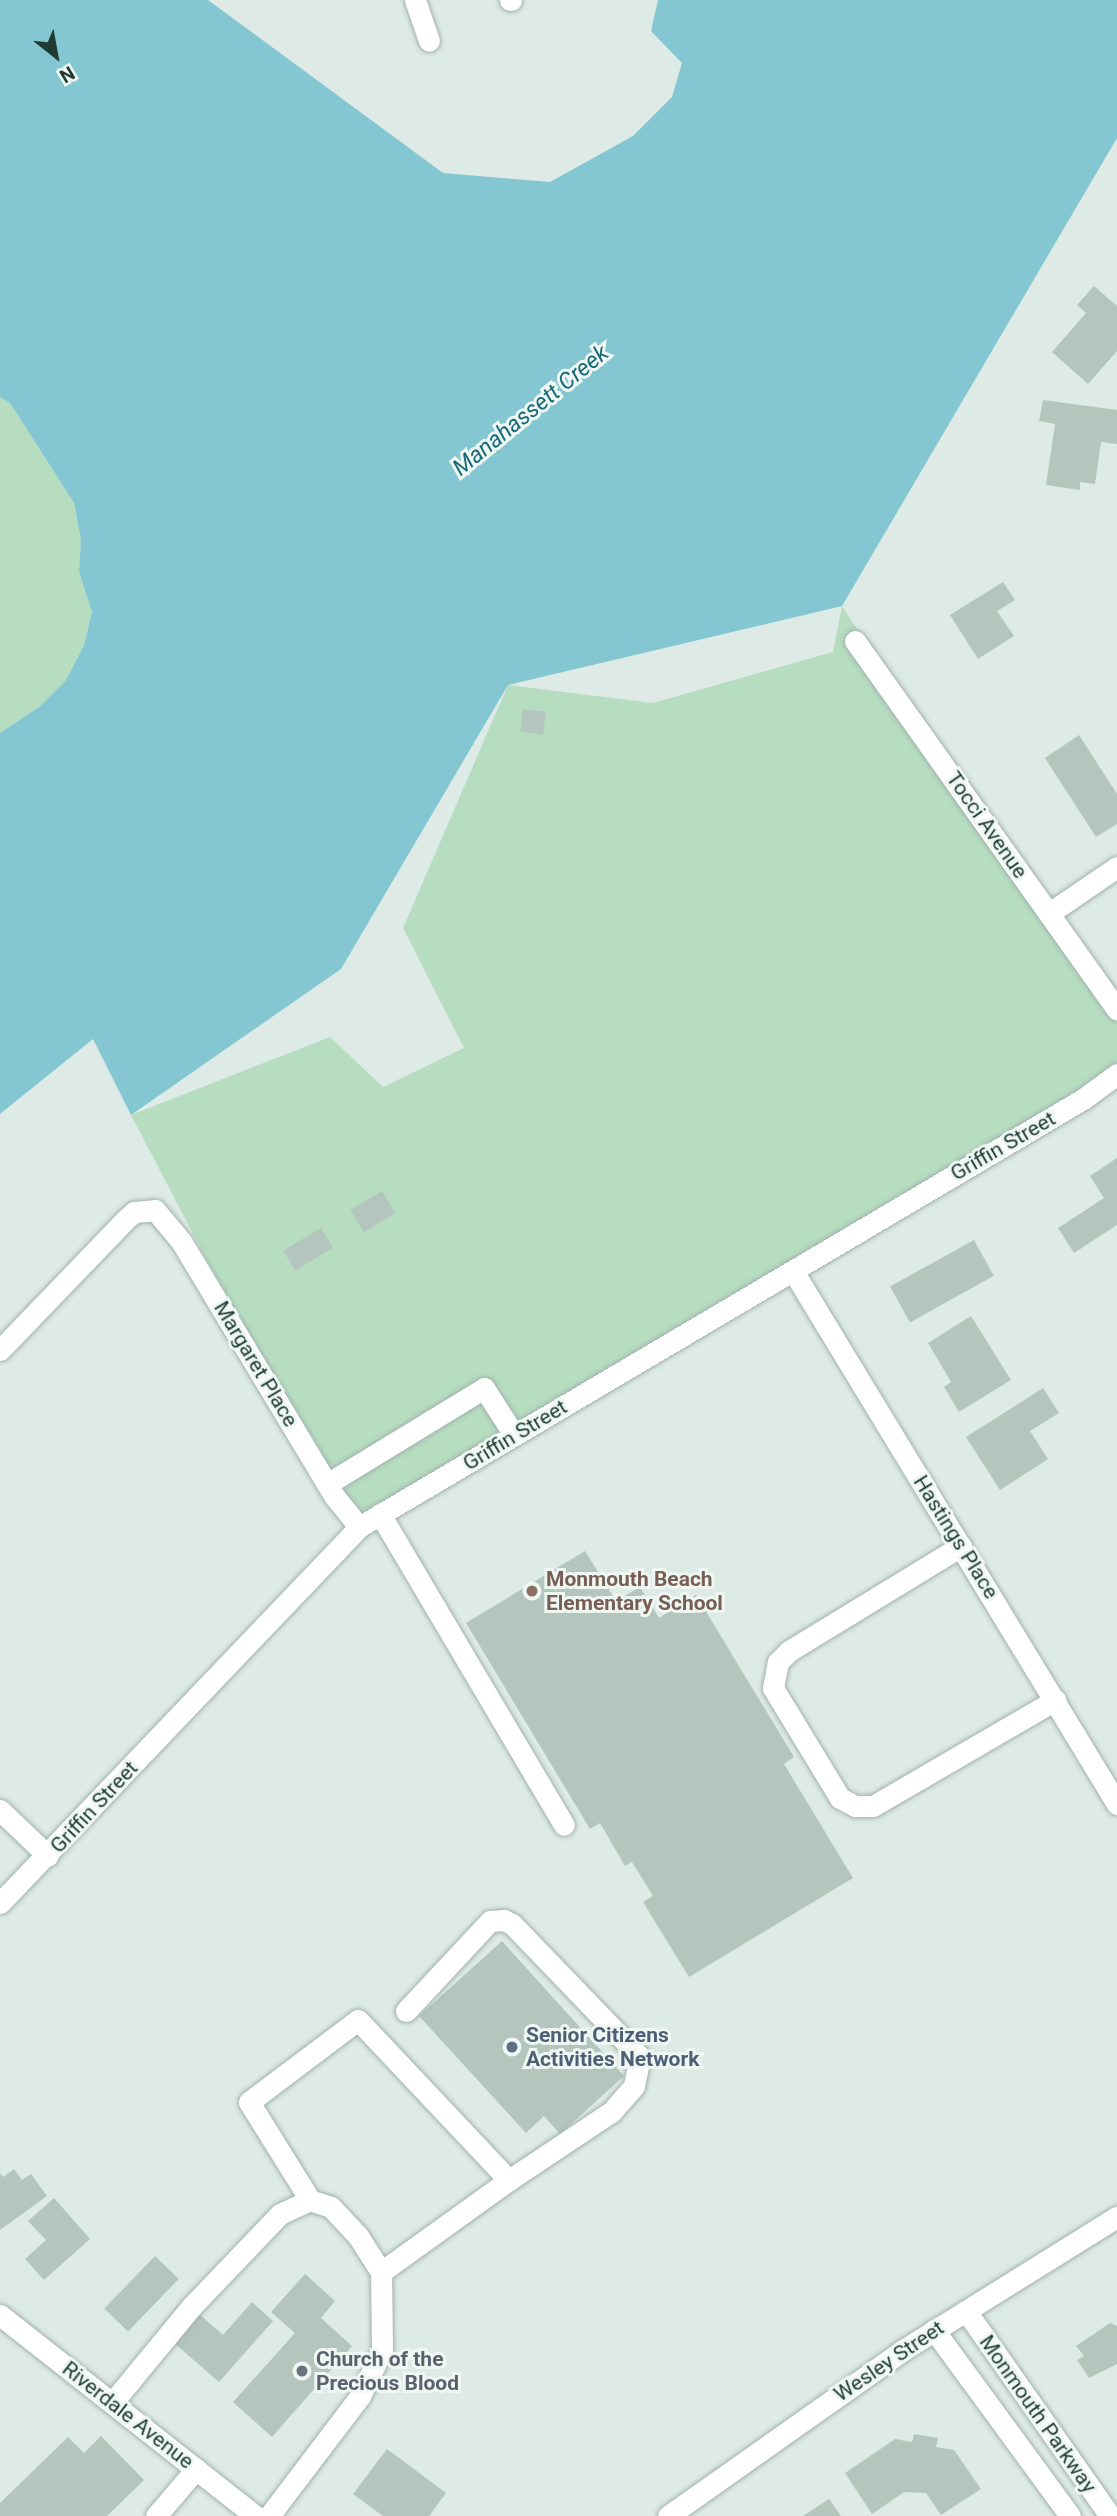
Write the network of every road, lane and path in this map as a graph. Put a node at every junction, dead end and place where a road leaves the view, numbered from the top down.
1 (415, 0) edge
2 (429, 41) dead end
3 (855, 641) dead end
4 (1117, 867) edge
5 (1051, 912) junction
6 (1117, 1010) edge
7 (1117, 1074) edge
8 (793, 1271) junction
9 (0, 1350) edge
10 (514, 1435) junction
11 (327, 1484) junction
12 (380, 1514) junction
13 (359, 1527) junction
14 (961, 1546) junction
15 (1055, 1700) junction
16 (1117, 1804) edge
17 (0, 1810) edge
18 (564, 1825) dead end
19 (48, 1856) junction
20 (0, 1903) edge
21 (406, 2011) dead end
22 (509, 2180) junction
23 (310, 2200) junction
24 (1117, 2217) edge
25 (381, 2272) junction
26 (966, 2311) junction
27 (0, 2315) edge
28 (934, 2330) junction
29 (112, 2403) junction
30 (196, 2469) junction
31 (156, 2516) edge
32 (255, 2516) edge
33 (270, 2516) edge
34 (668, 2516) edge
35 (1070, 2516) edge
36 (1110, 2516) edge

1 - 2 street
3 - 5 street, Tocci Avenue
4 - 5 street
5 - 6 street, Tocci Avenue
7 - 8 street, Griffin Street
8 - 10 street, Griffin Street
8 - 14 street, Hastings Place
9 - 11 street, Margaret Place
10 - 11 street
10 - 12 street, Griffin Street
11 - 13 street, Margaret Place
12 - 13 street, Griffin Street
12 - 18 street
13 - 19 street, Griffin Street
14 - 15 street, Hastings Place
14 - 15 street
15 - 16 street, Hastings Place
17 - 19 street
19 - 20 street, Griffin Street
21 - 22 street
22 - 23 street
22 - 25 street
23 - 25 street
23 - 29 street
24 - 26 street, Wesley Street
25 - 33 street
26 - 28 street, Wesley Street
26 - 36 street, Monmouth Parkway
27 - 29 street, Riverdale Avenue
28 - 34 street, Wesley Street
28 - 35 street, Monmouth Parkway
29 - 30 street, Riverdale Avenue
30 - 31 street
30 - 32 street, Riverdale Avenue

